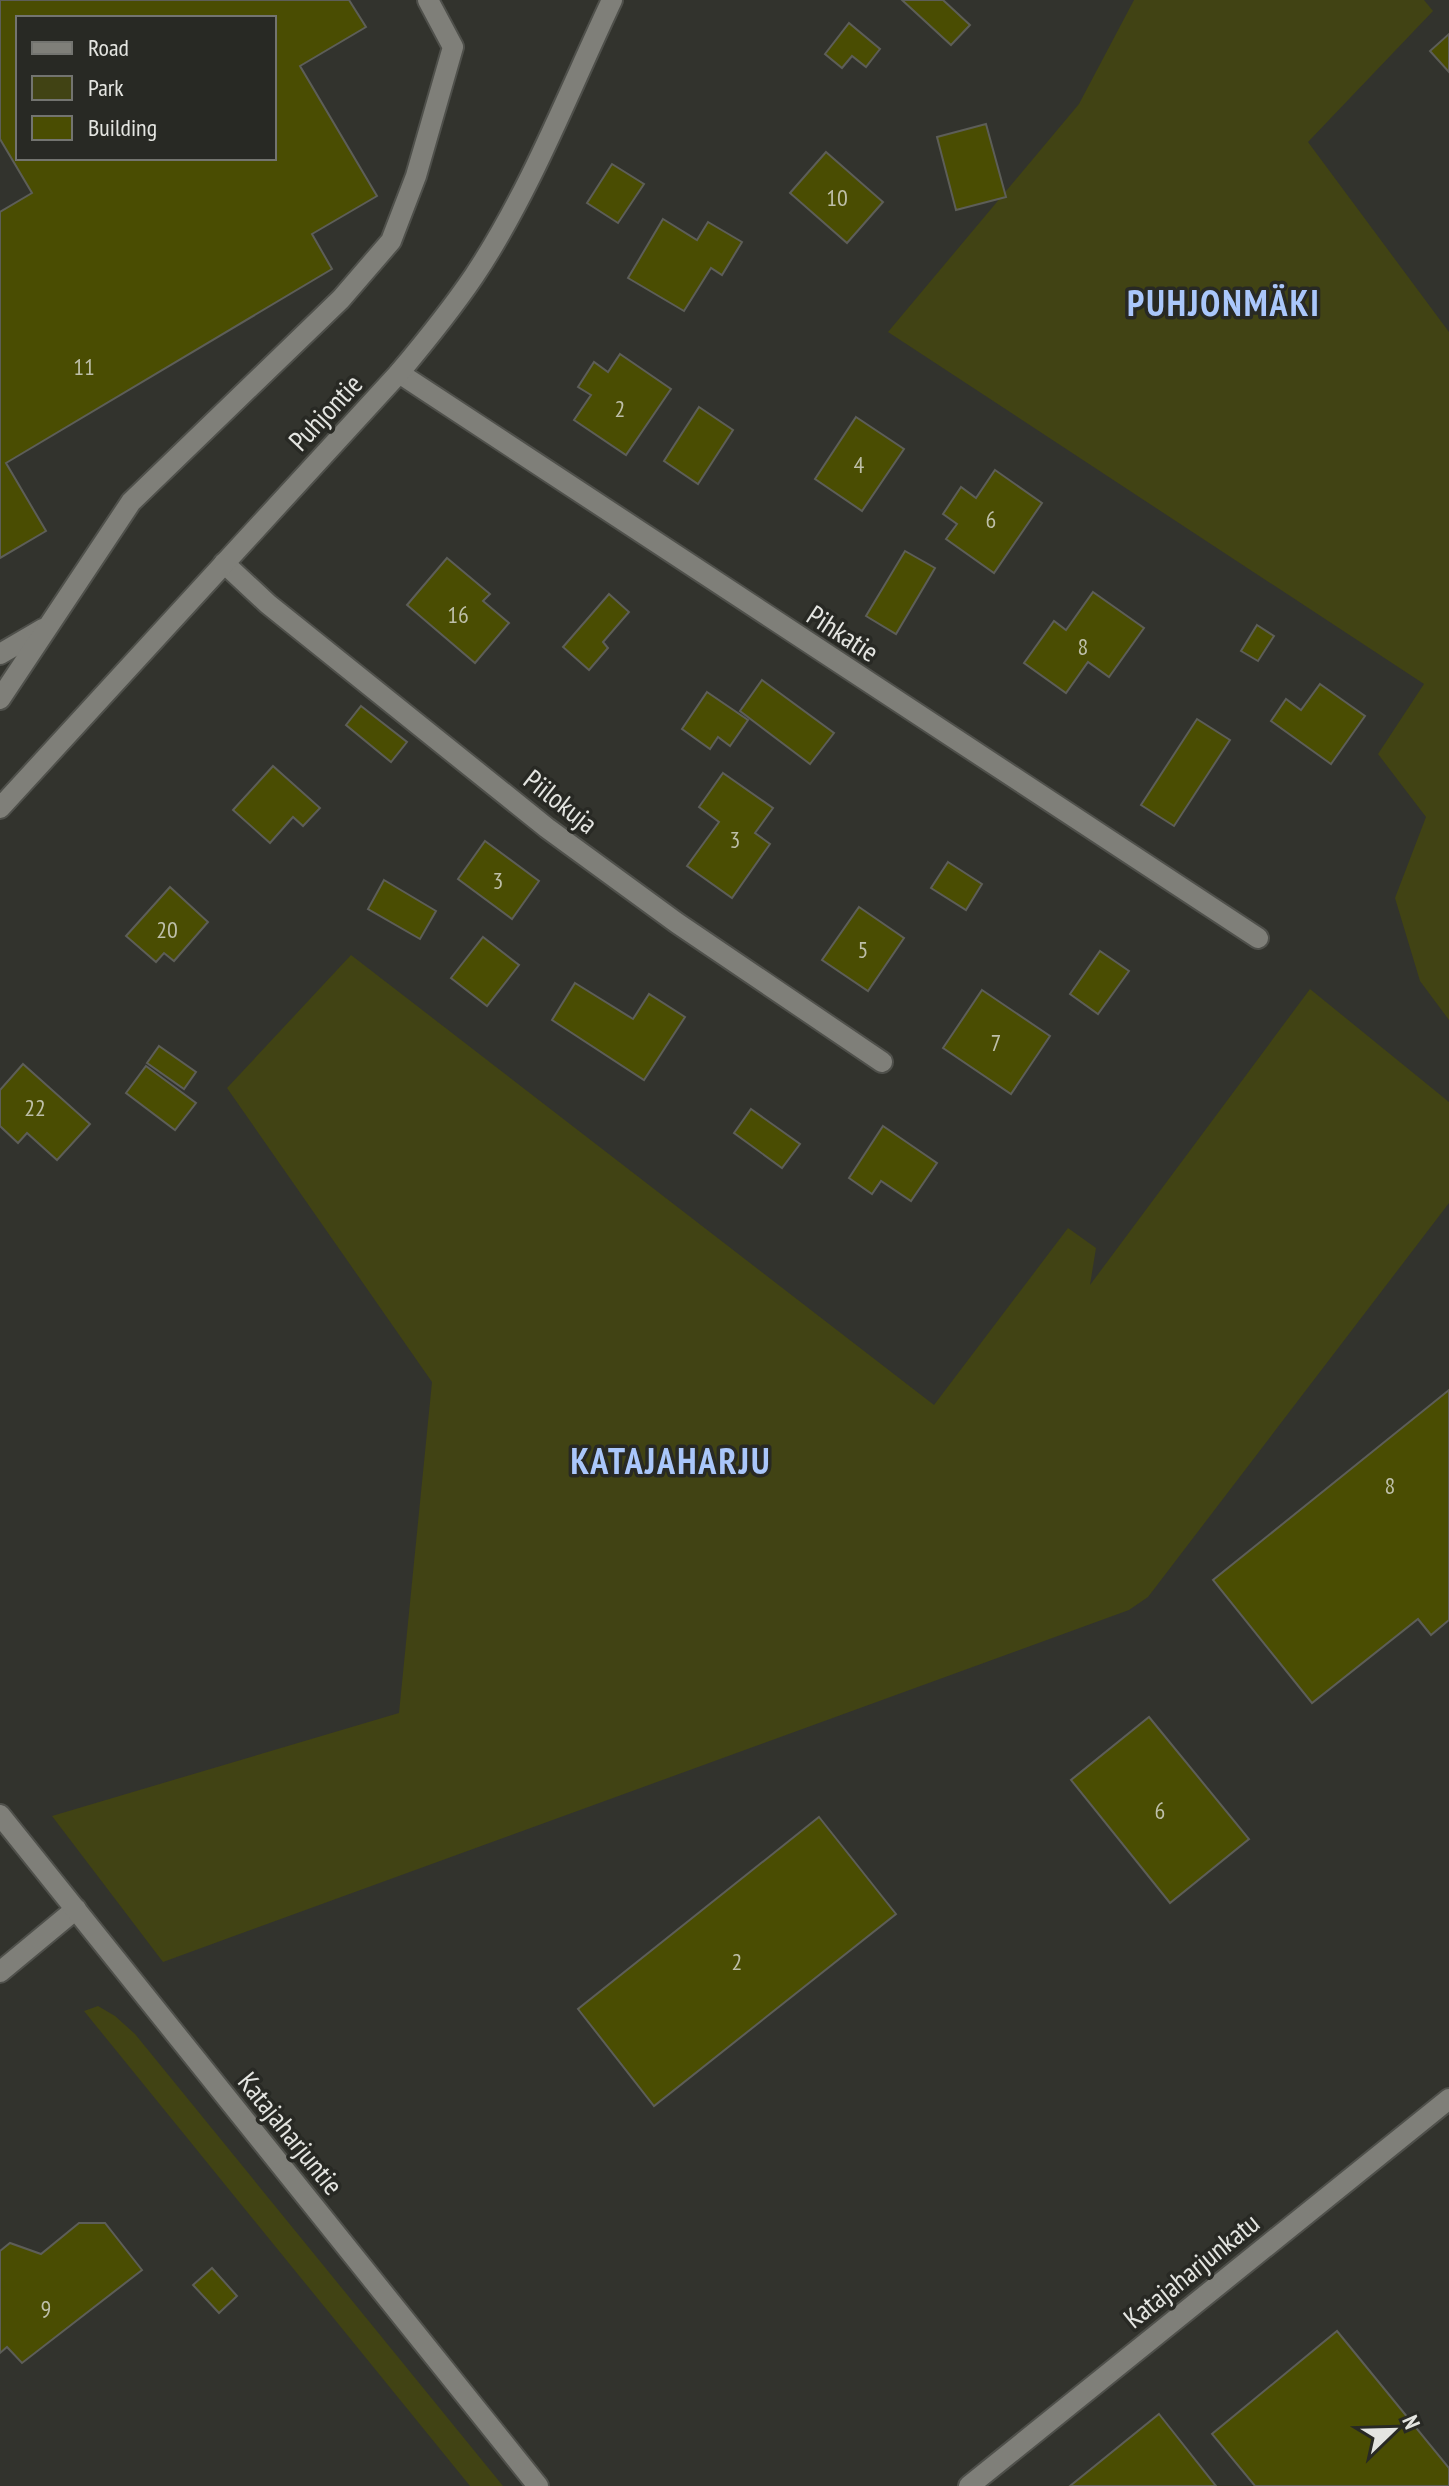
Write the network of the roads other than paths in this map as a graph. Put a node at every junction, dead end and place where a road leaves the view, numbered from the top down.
1 (428, 0) edge
2 (612, 0) edge
3 (399, 373) junction
4 (224, 563) junction
5 (46, 627) junction
6 (0, 654) edge
7 (0, 699) edge
8 (0, 808) edge
9 (1258, 938) dead end
10 (882, 1062) dead end
11 (0, 1815) edge
12 (76, 1909) junction
13 (0, 1972) edge
14 (1449, 2099) edge
15 (538, 2486) edge
16 (969, 2486) edge

1 - 5 street
2 - 3 street, Puhjontie
3 - 4 street, Puhjontie
3 - 9 street, Pihkatie
4 - 8 street, Puhjontie
4 - 10 street, Piilokuja
5 - 6 street
5 - 7 street
11 - 12 street, Katajaharjuntie
12 - 13 street
12 - 15 street, Katajaharjuntie
14 - 16 street, Katajaharjunkatu

